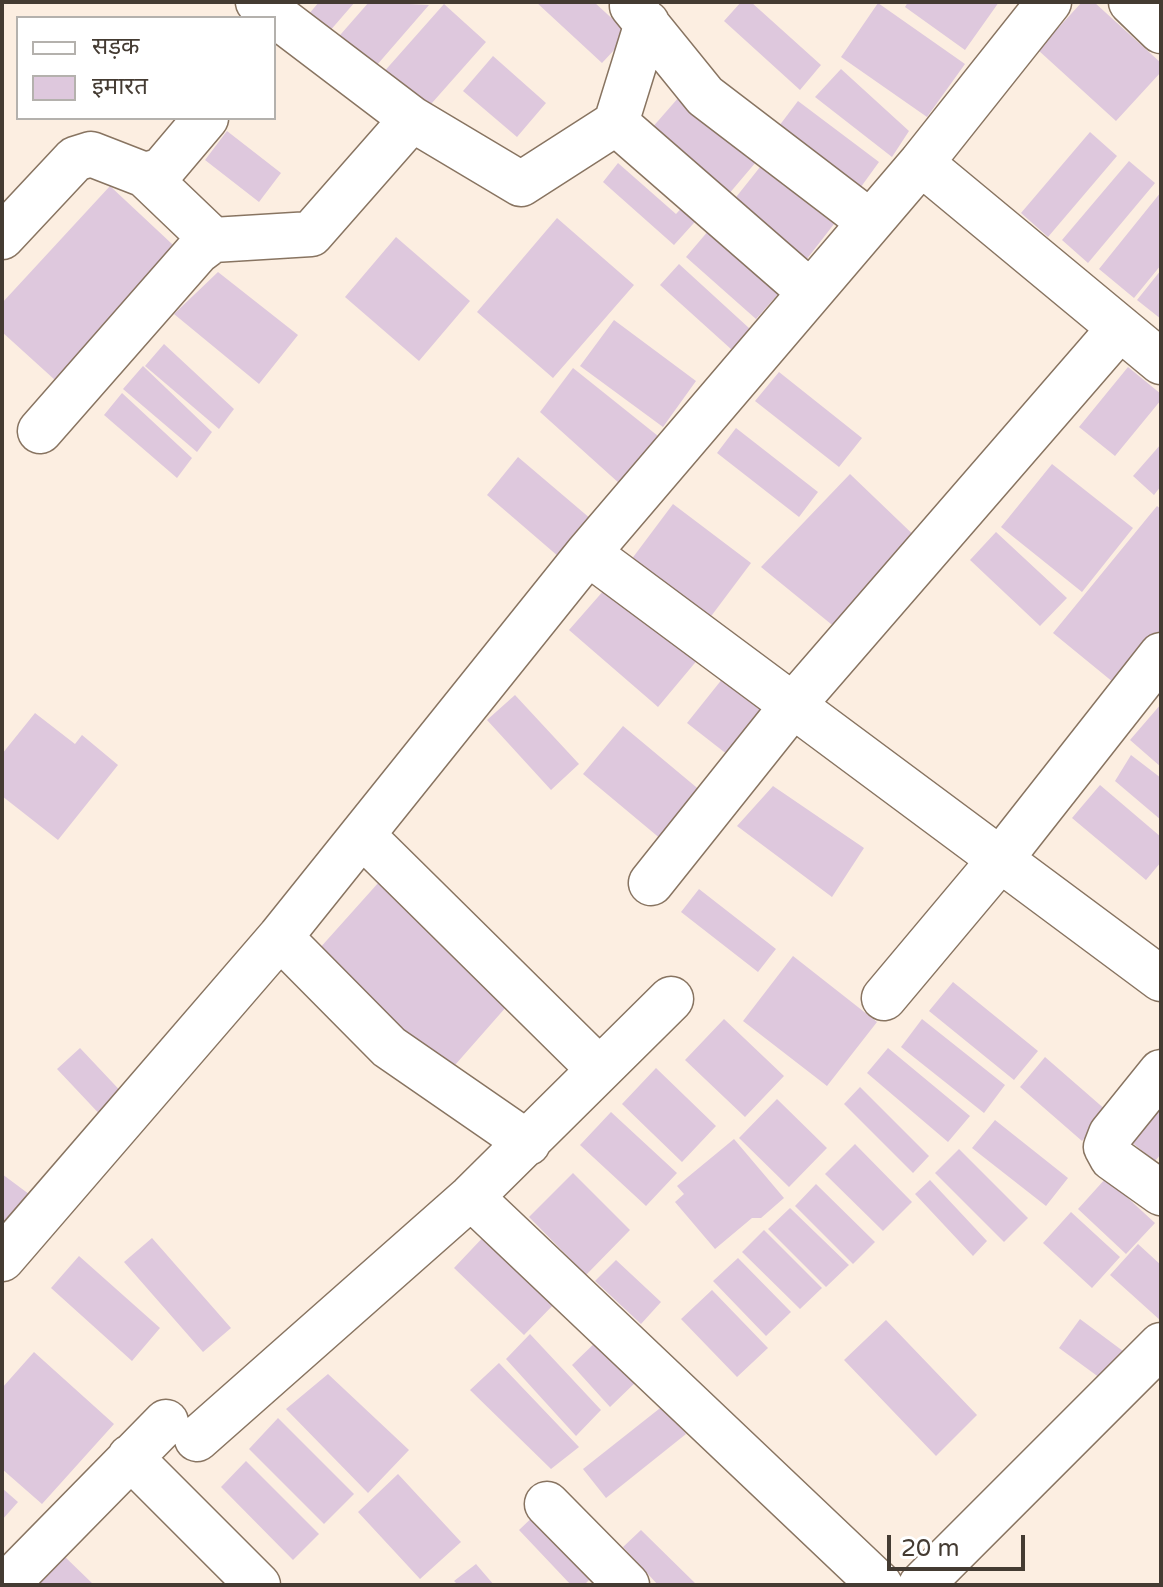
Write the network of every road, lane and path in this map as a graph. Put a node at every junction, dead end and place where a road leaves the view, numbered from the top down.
1 (1049, 2) edge
2 (1131, 2) edge
3 (637, 12) edge
4 (276, 23) edge
5 (1161, 31) edge
6 (412, 119) junction
7 (204, 120) edge
8 (616, 123) junction
9 (921, 163) junction
10 (145, 175) junction
11 (870, 222) junction
12 (2, 237) edge
13 (213, 240) junction
14 (810, 292) junction
15 (1120, 328) junction
16 (1161, 362) edge
17 (40, 431) dead end
18 (588, 553) junction
19 (1161, 655) edge
20 (793, 705) junction
21 (362, 835) junction
22 (999, 861) junction
23 (651, 883) dead end
24 (280, 937) junction
25 (1161, 979) edge
26 (884, 998) dead end
27 (671, 999) dead end
28 (599, 1069) junction
29 (1161, 1072) edge
30 (528, 1143) junction
31 (1161, 1193) edge
32 (471, 1197) junction
33 (2, 1259) edge
34 (1161, 1345) edge
35 (130, 1457) junction
36 (547, 1504) dead end
37 (6, 1585) edge
38 (258, 1585) edge
39 (627, 1585) edge
40 (880, 1585) edge
41 (921, 1585) edge

1 - 9 street
2 - 5 street
3 - 8 street
3 - 11 street
4 - 6 street
6 - 8 street
6 - 13 street
7 - 10 street
8 - 14 street
9 - 11 street
9 - 15 street
10 - 12 street
10 - 13 street
11 - 14 street
13 - 17 street
14 - 18 street
15 - 16 street
15 - 20 street
18 - 20 street
18 - 21 street
19 - 22 street
20 - 22 street
20 - 23 street
21 - 24 street
21 - 28 street
22 - 25 street
22 - 26 street
24 - 30 street
24 - 33 street
27 - 28 street
28 - 30 street
29 - 31 street
30 - 32 street
32 - 35 street
32 - 40 street
34 - 41 street
35 - 37 street
35 - 38 street
36 - 39 street

